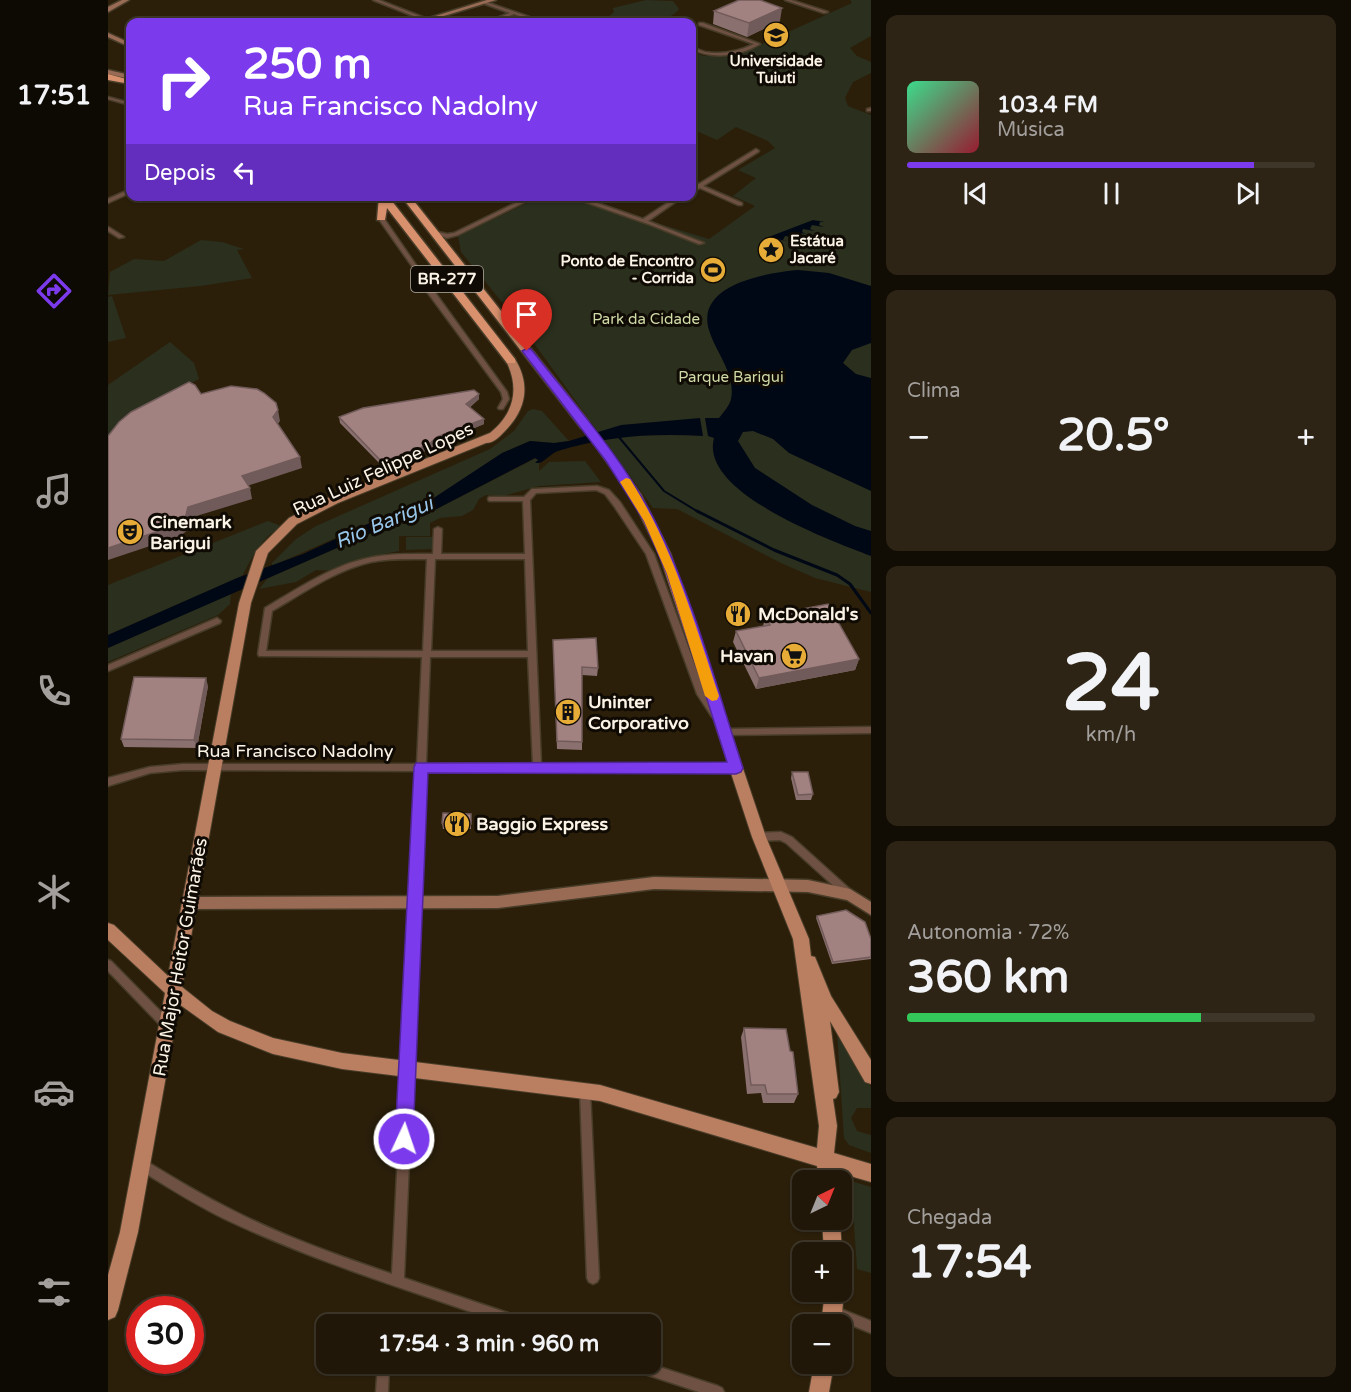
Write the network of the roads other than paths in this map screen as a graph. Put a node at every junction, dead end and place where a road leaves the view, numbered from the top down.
1 (126, 0) edge
2 (375, 0) edge
3 (787, 0) edge
4 (489, 1) edge
5 (108, 10) edge
6 (826, 12) dead end
7 (513, 13) junction
8 (423, 18) edge
9 (434, 18) edge
10 (501, 18) edge
11 (527, 18) edge
12 (701, 24) dead end
13 (108, 35) edge
14 (126, 43) edge
15 (696, 51) edge
16 (108, 72) edge
17 (108, 76) edge
18 (126, 76) edge
19 (126, 80) edge
20 (108, 85) edge
21 (126, 88) edge
22 (108, 98) edge
23 (126, 103) edge
24 (756, 151) dead end
25 (698, 186) joint
26 (126, 193) edge
27 (108, 201) edge
28 (383, 201) edge
29 (386, 201) edge
30 (409, 201) edge
31 (525, 201) edge
32 (585, 201) edge
33 (674, 201) edge
34 (740, 204) dead end
35 (381, 218) joint
36 (644, 221) junction
37 (108, 229) edge
38 (434, 233) junction
39 (121, 237) dead end
40 (701, 243) dead end
41 (450, 283) junction
42 (427, 286) junction
43 (511, 361) joint
44 (501, 408) dead end
45 (585, 425) joint
46 (528, 496) junction
47 (492, 499) dead end
48 (438, 529) dead end
49 (530, 556) junction
50 (434, 557) junction
51 (254, 571) joint
52 (217, 621) dead end
53 (427, 654) junction
54 (533, 654) junction
55 (108, 668) edge
56 (722, 727) junction
57 (871, 730) edge
58 (215, 766) junction
59 (422, 767) junction
60 (537, 767) junction
61 (736, 768) junction
62 (108, 782) edge
63 (759, 837) junction
64 (778, 885) junction
65 (850, 895) junction
66 (189, 903) junction
67 (415, 903) junction
68 (871, 909) edge
69 (108, 930) edge
70 (801, 939) junction
71 (108, 964) edge
72 (173, 991) junction
73 (825, 1001) junction
74 (167, 1025) junction
75 (408, 1068) junction
76 (871, 1076) edge
77 (585, 1090) junction
78 (828, 1126) junction
79 (825, 1158) junction
80 (827, 1170) edge
81 (140, 1171) junction
82 (871, 1173) edge
83 (593, 1278) dead end
84 (398, 1280) junction
85 (108, 1307) edge
86 (495, 1314) edge
87 (852, 1323) edge
88 (871, 1327) edge
89 (661, 1373) edge
90 (383, 1374) edge
91 (822, 1374) edge
92 (382, 1392) edge
93 (718, 1392) edge
94 (819, 1392) edge

1 - 5 street
2 - 8 street
3 - 6 street
4 - 7 street
4 - 9 street
7 - 10 street
7 - 11 street
12 - 15 street
13 - 14 street
16 - 18 street
17 - 19 highway
20 - 21 highway
22 - 23 street
24 - 25 street
25 - 34 street
26 - 27 street
28 - 35 highway
29 - 41 highway, BR-277
30 - 38 highway, BR-277
31 - 38 street
32 - 36 street
33 - 36 street
35 - 42 street
36 - 40 street
37 - 39 street
38 - 45 highway, BR-277
41 - 42 street
41 - 43 highway, BR-277
42 - 44 street
43 - 51 main road, Rua Luiz Felippe Lopes
45 - 56 main road
46 - 47 street
46 - 49 street
46 - 56 street
48 - 50 street
49 - 50 street
49 - 54 street
50 - 53 street
50 - 53 street
51 - 58 main road, Rua Major Heitor Guimarães
52 - 55 street
53 - 54 street
53 - 59 street
54 - 60 street
56 - 57 street
56 - 61 main road
58 - 59 street, Rua Francisco Nadolny
58 - 62 street, Rua Francisco Nadolny
58 - 66 main road, Rua Major Heitor Guimarães
59 - 60 street, Rua Francisco Nadolny
59 - 67 street
60 - 61 street, Rua Francisco Nadolny
61 - 63 main road
63 - 64 main road
63 - 65 street
64 - 65 street
64 - 67 street
64 - 70 main road
65 - 68 street
66 - 67 street
66 - 72 main road, Rua Major Heitor Guimarães
67 - 75 street
69 - 72 main road
70 - 73 main road
70 - 78 main road
71 - 74 street
72 - 74 main road, Rua Major Heitor Guimarães
72 - 75 main road
73 - 76 main road
73 - 78 main road
74 - 81 main road, Rua Major Heitor Guimarães
75 - 77 main road
75 - 84 street
77 - 79 main road
77 - 83 street
78 - 79 main road
79 - 80 main road
79 - 82 main road
81 - 84 street
81 - 85 main road, Rua Major Heitor Guimarães
84 - 86 street
87 - 88 street
89 - 93 street
90 - 92 street
91 - 94 main road

